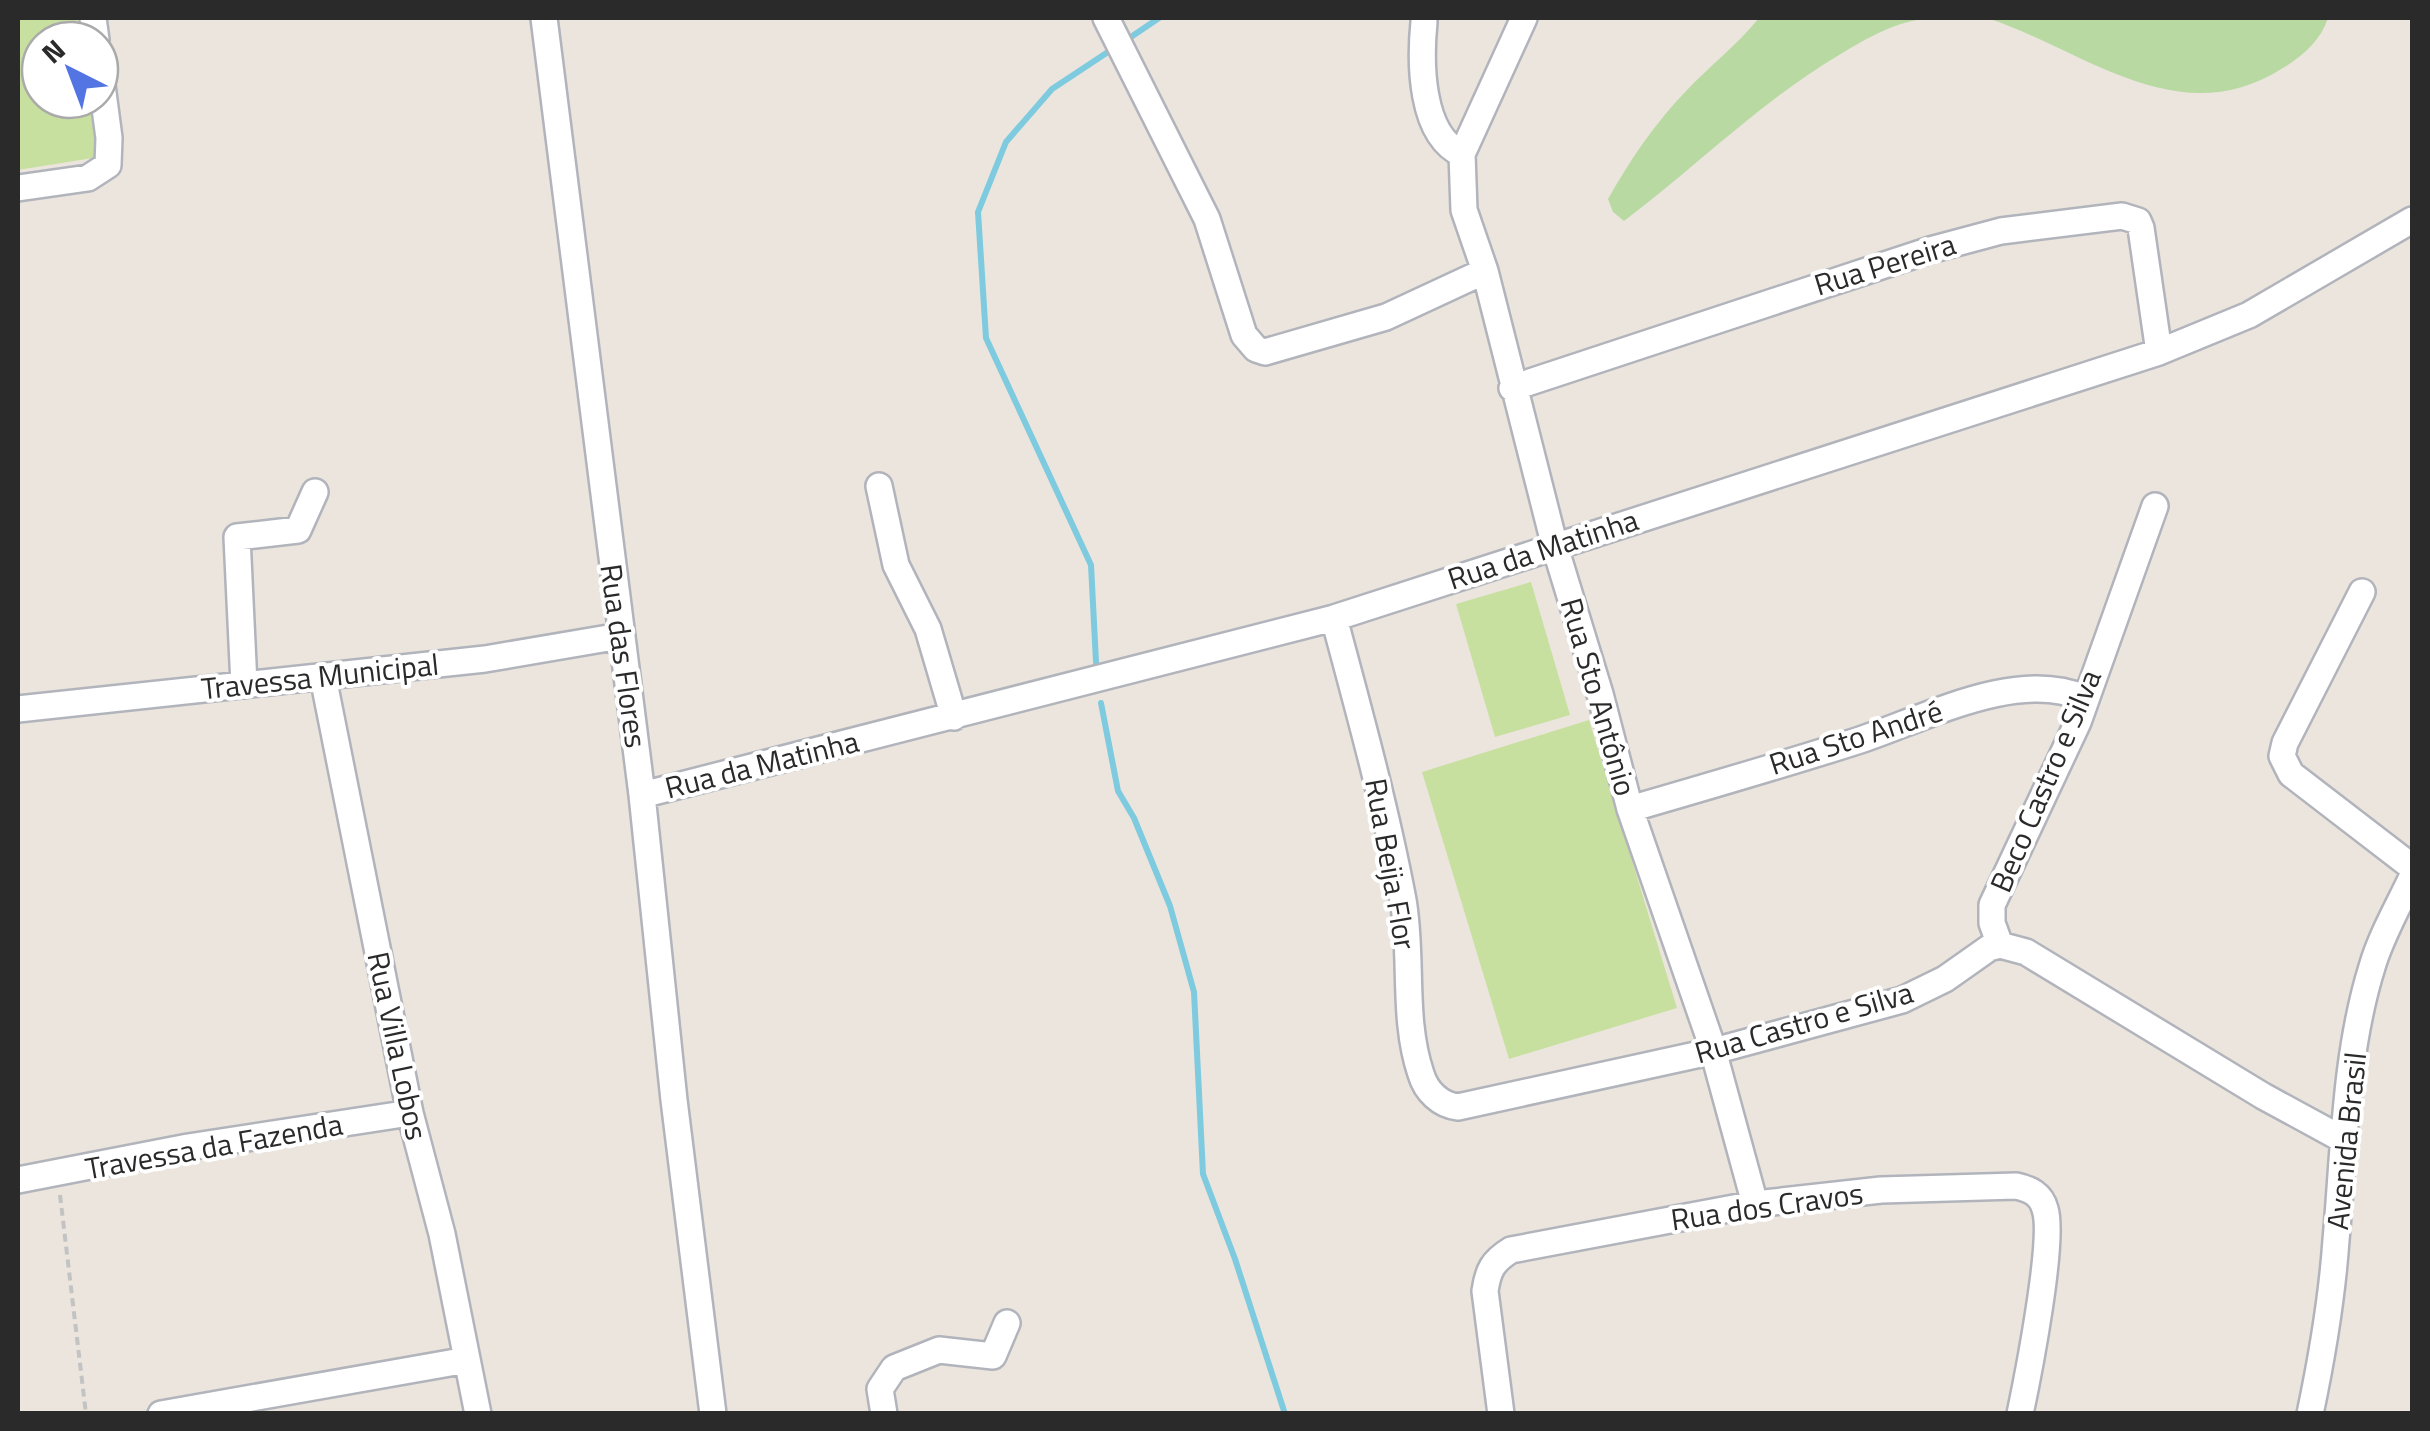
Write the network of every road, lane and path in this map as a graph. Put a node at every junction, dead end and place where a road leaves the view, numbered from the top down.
1 (544, 18) edge
2 (1106, 18) edge
3 (1524, 18) edge
4 (1424, 22) dead end
5 (107, 120) edge
6 (1462, 154) junction
7 (18, 188) edge
8 (2412, 220) edge
9 (1485, 270) junction
10 (2159, 352) junction
11 (1512, 388) junction
12 (879, 486) dead end
13 (315, 492) dead end
14 (2155, 506) dead end
15 (1555, 547) junction
16 (2362, 592) dead end
17 (1334, 618) junction
18 (620, 636) junction
19 (322, 676) junction
20 (244, 685) junction
21 (2084, 698) junction
22 (18, 708) edge
23 (954, 717) junction
24 (642, 795) junction
25 (1630, 810) junction
26 (2412, 867) edge
27 (2412, 877) edge
28 (2000, 944) junction
29 (1714, 1051) junction
30 (1446, 1105) joint
31 (410, 1113) junction
32 (2342, 1139) junction
33 (58, 1174) junction
34 (18, 1180) edge
35 (1756, 1204) junction
36 (1007, 1323) dead end
37 (467, 1360) junction
38 (86, 1414) edge
39 (161, 1414) edge
40 (478, 1414) edge
41 (713, 1414) edge
42 (884, 1414) edge
43 (1501, 1414) edge
44 (2020, 1414) edge
45 (2310, 1414) edge

1 - 18 street, Rua das Flores
2 - 9 street
3 - 6 street, Rua Sto Antônio
4 - 6 street
5 - 7 street
6 - 9 street, Rua Sto Antônio
8 - 10 street, Rua da Matinha
9 - 11 street, Rua Sto Antônio
10 - 11 street, Rua Pereira
10 - 15 street, Rua da Matinha
11 - 15 street, Rua Sto Antônio
12 - 23 street
13 - 20 street
14 - 21 street, Beco Castro e Silva
15 - 17 street, Rua da Matinha
15 - 25 street, Rua Sto Antônio
16 - 26 street
17 - 23 street, Rua da Matinha
17 - 30 street, Rua Beija Flor
18 - 19 street, Travessa Municipal
18 - 24 street, Rua das Flores
19 - 20 street, Travessa Municipal
19 - 31 street, Rua Villa Lobos
20 - 22 street, Travessa Municipal
21 - 25 street, Rua Sto André
21 - 28 street, Beco Castro e Silva
23 - 24 street, Rua da Matinha
24 - 41 street, Rua das Flores
25 - 29 street, Rua Sto Antônio
27 - 32 street, Avenida Brasil
28 - 29 street, Rua Castro e Silva
28 - 32 street
29 - 30 street, Rua Castro e Silva
29 - 35 street, Rua Sto Antônio
31 - 33 street, Travessa da Fazenda
31 - 37 street, Rua Villa Lobos
32 - 45 street, Avenida Brasil
33 - 34 street, Travessa da Fazenda
33 - 38 path
35 - 43 street, Rua dos Cravos
35 - 44 street, Rua dos Cravos
36 - 42 street
37 - 39 street
37 - 40 street, Rua Villa Lobos

